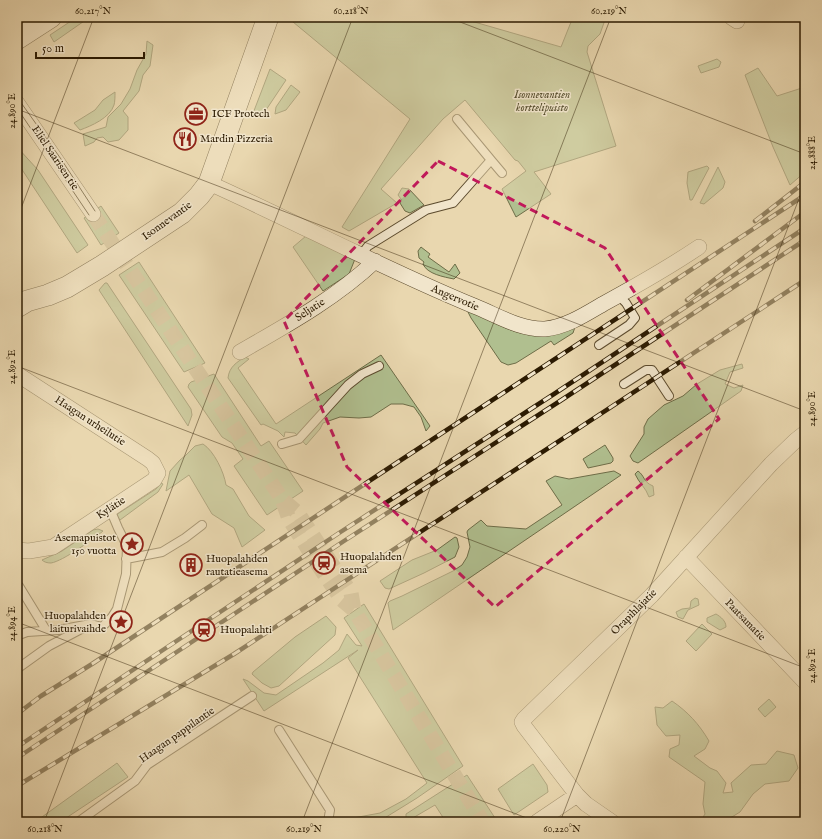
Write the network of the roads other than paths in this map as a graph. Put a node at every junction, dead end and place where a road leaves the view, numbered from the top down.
1 (50, 17) edge
2 (268, 17) edge
3 (17, 39) edge
4 (17, 103) edge
5 (457, 119) dead end
6 (491, 160) junction
7 (502, 173) dead end
8 (209, 183) junction
9 (93, 214) tunnel mouth
10 (699, 247) dead end
11 (361, 254) junction
12 (375, 261) junction
13 (619, 296) junction
14 (20, 302) edge
15 (599, 345) dead end
16 (240, 352) dead end
17 (379, 366) dead end
18 (17, 374) edge
19 (624, 384) dead end
20 (669, 396) dead end
21 (805, 433) edge
22 (282, 444) dead end
23 (158, 473) joint
24 (110, 509) junction
25 (202, 525) dead end
26 (17, 550) edge
27 (686, 557) junction
28 (126, 559) junction
29 (19, 586) dead end
30 (91, 624) junction
31 (46, 630) junction
32 (19, 635) dead end
33 (17, 669) edge
34 (805, 682) edge
35 (252, 696) dead end
36 (279, 730) dead end
37 (577, 795) junction
38 (78, 822) edge
39 (328, 822) edge
40 (537, 822) edge
41 (612, 822) edge

1 - 3 street
2 - 8 street, Isonnevantie
4 - 9 street, Eliel Saarisen tie
5 - 6 lane
6 - 7 lane
6 - 11 lane
8 - 11 street, Angervotie
8 - 14 street, Isonnevantie
10 - 13 street, Angervotie
11 - 12 street, Angervotie
12 - 13 street, Angervotie
12 - 16 street, Seljatie
13 - 15 lane
17 - 22 lane
18 - 23 street, Haagan urheilutie
19 - 20 lane
21 - 27 street, Orapihlajatie
23 - 24 street, Kylätie
24 - 26 street, Kylätie
24 - 28 lane
25 - 28 lane
27 - 34 street, Paatsamatie
27 - 37 street, Orapihlajatie
28 - 30 lane
29 - 31 lane
30 - 31 lane
30 - 33 lane
31 - 32 lane
35 - 38 lane, Haagan pappilantie
36 - 39 lane
37 - 40 street
37 - 41 street

